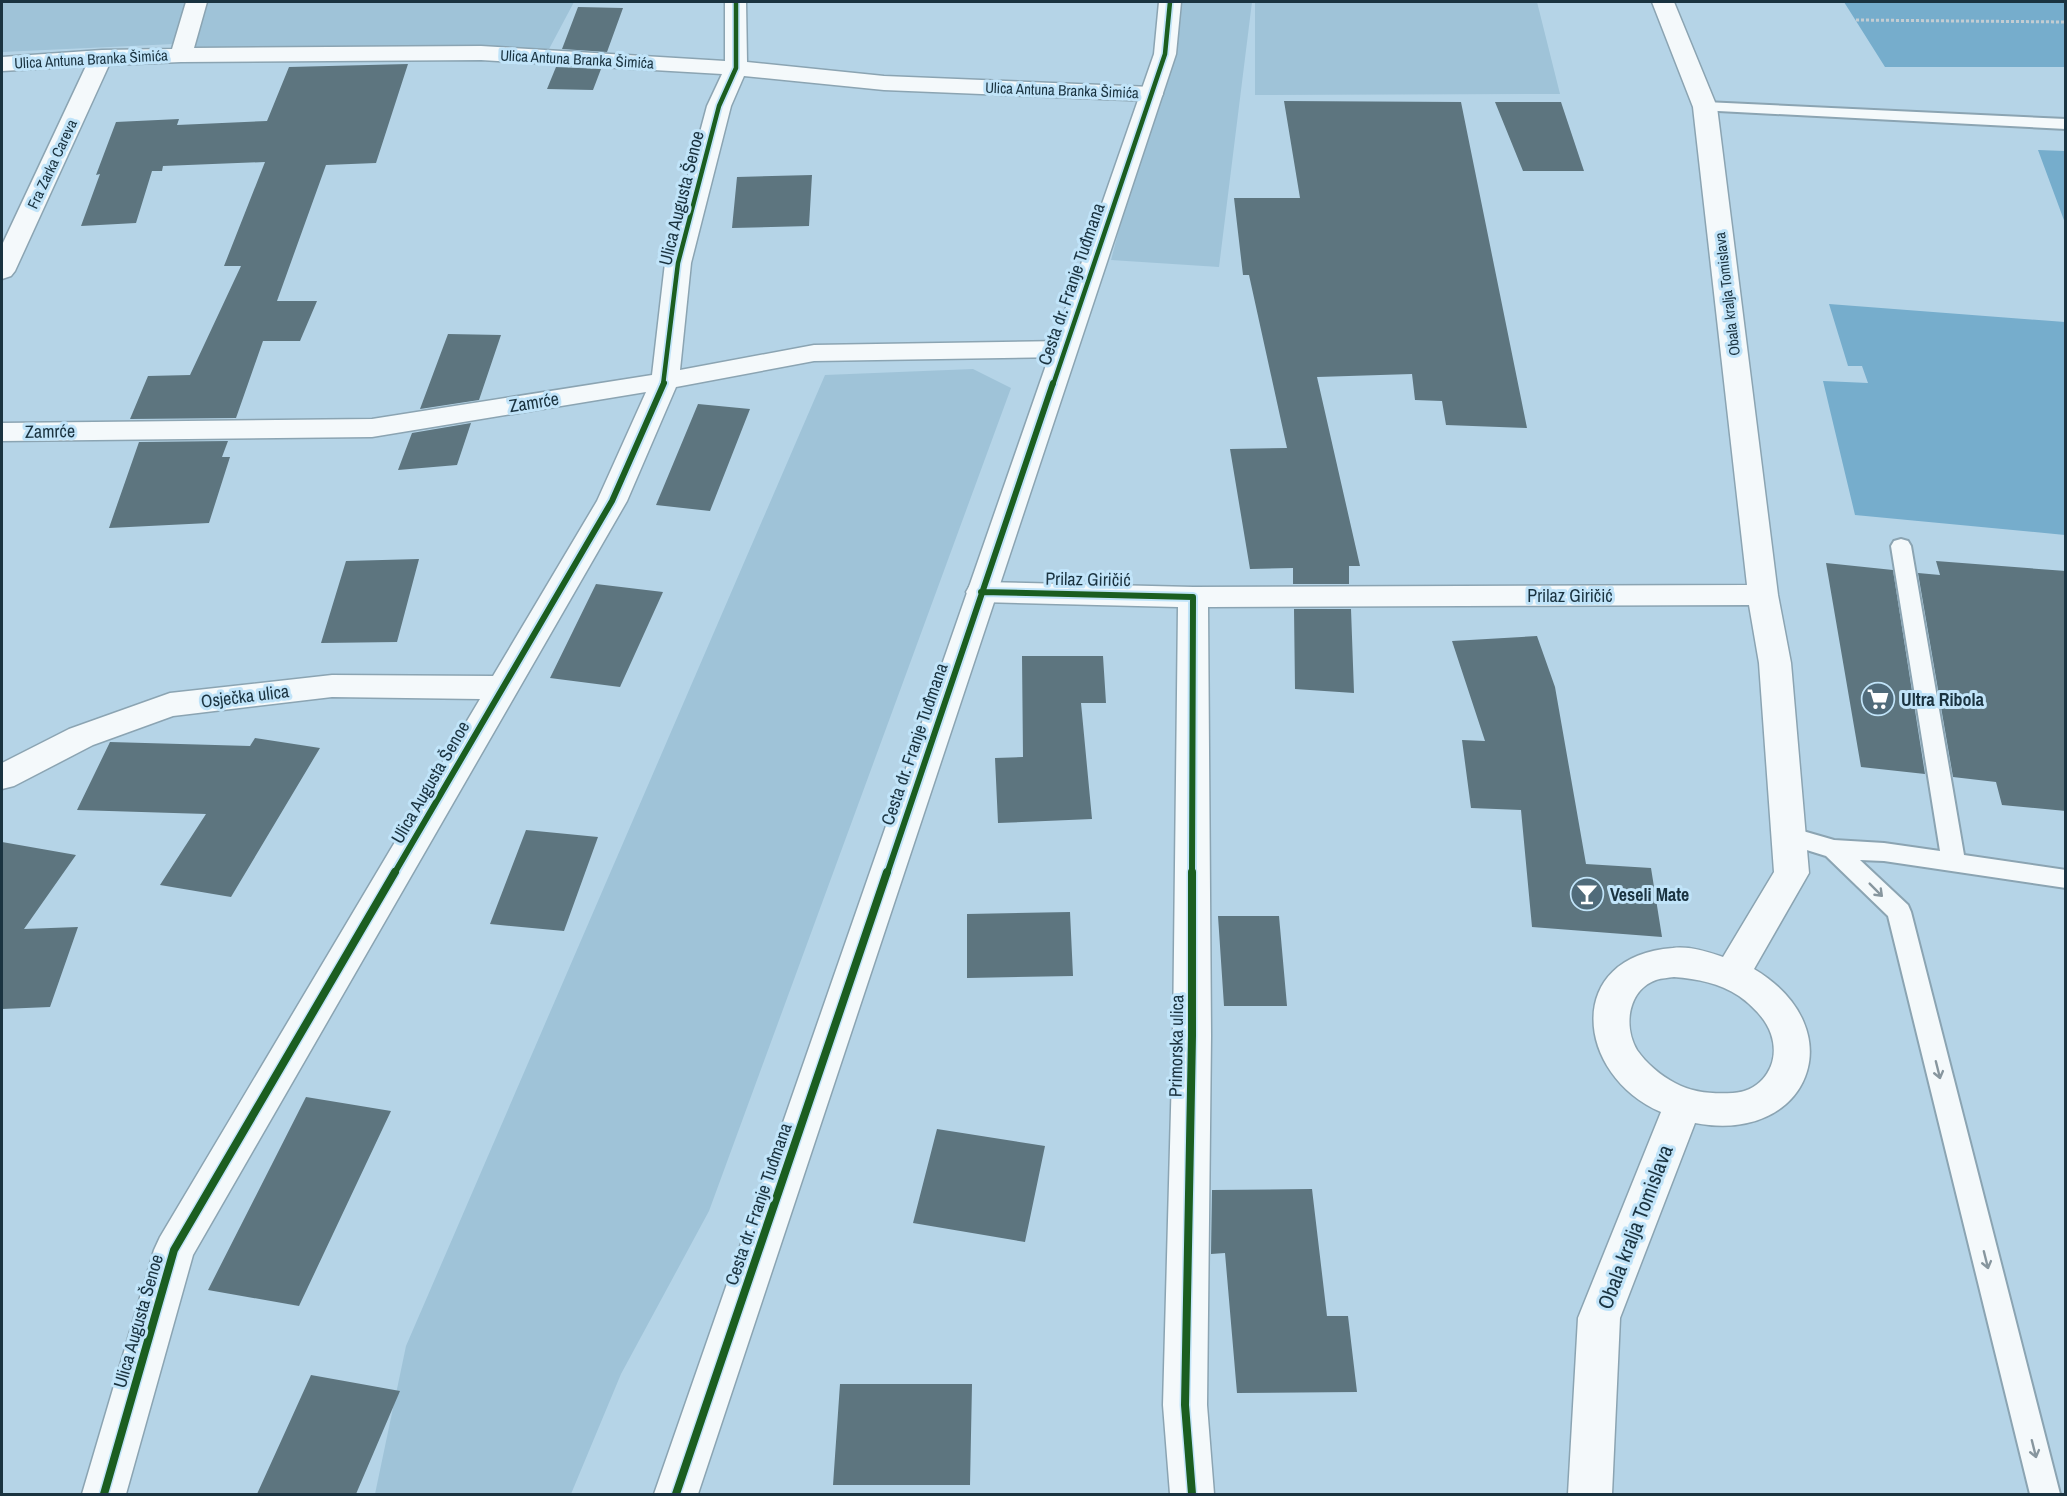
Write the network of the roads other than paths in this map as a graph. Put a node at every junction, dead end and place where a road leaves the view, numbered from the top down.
1 (196, 2) edge
2 (736, 2) edge
3 (1170, 2) edge
4 (1663, 2) edge
5 (182, 55) junction
6 (102, 57) junction
7 (2, 63) edge
8 (736, 68) junction
9 (1152, 94) junction
10 (1705, 107) junction
11 (2066, 123) edge
12 (2, 271) edge
13 (1064, 349) junction
14 (665, 381) junction
15 (2, 432) edge
16 (1901, 546) dead end
17 (981, 592) junction
18 (1763, 595) junction
19 (1193, 597) junction
20 (502, 688) junction
21 (2, 777) edge
22 (1789, 836) junction
23 (1834, 849) junction
24 (1954, 863) junction
25 (2064, 885) edge
26 (1732, 974) junction
27 (1683, 1105) junction
28 (104, 1494) edge
29 (676, 1494) edge
30 (1192, 1494) edge
31 (1590, 1494) edge
32 (2045, 1494) edge

1 - 5 street
2 - 8 street
3 - 9 street, Cesta dr. Franje Tuđmana
4 - 10 street, Obala kralja Tomislava
5 - 6 street, Ulica Antuna Branka Šimića
5 - 8 street, Ulica Antuna Branka Šimića
6 - 7 street, Ulica Antuna Branka Šimića
6 - 12 street, Fra Zarka Careva
8 - 9 street, Ulica Antuna Branka Šimića
8 - 14 street, Ulica Augusta Šenoe
9 - 13 street, Cesta dr. Franje Tuđmana
10 - 11 lane
10 - 18 street, Obala kralja Tomislava
13 - 14 street, Zamrće
13 - 17 street, Cesta dr. Franje Tuđmana
14 - 15 street, Zamrće
14 - 20 street, Ulica Augusta Šenoe
16 - 24 lane
17 - 19 street, Prilaz Giričić
17 - 29 street, Cesta dr. Franje Tuđmana
18 - 19 street, Prilaz Giričić
18 - 22 street, Obala kralja Tomislava
19 - 30 street, Primorska ulica
20 - 21 street, Osječka ulica
20 - 28 street, Ulica Augusta Šenoe
22 - 23 lane
22 - 26 street, Obala kralja Tomislava
23 - 24 lane
23 -> 32 lane
24 - 25 lane
26 - 27 street
26 - 27 street
27 - 31 street, Obala kralja Tomislava

